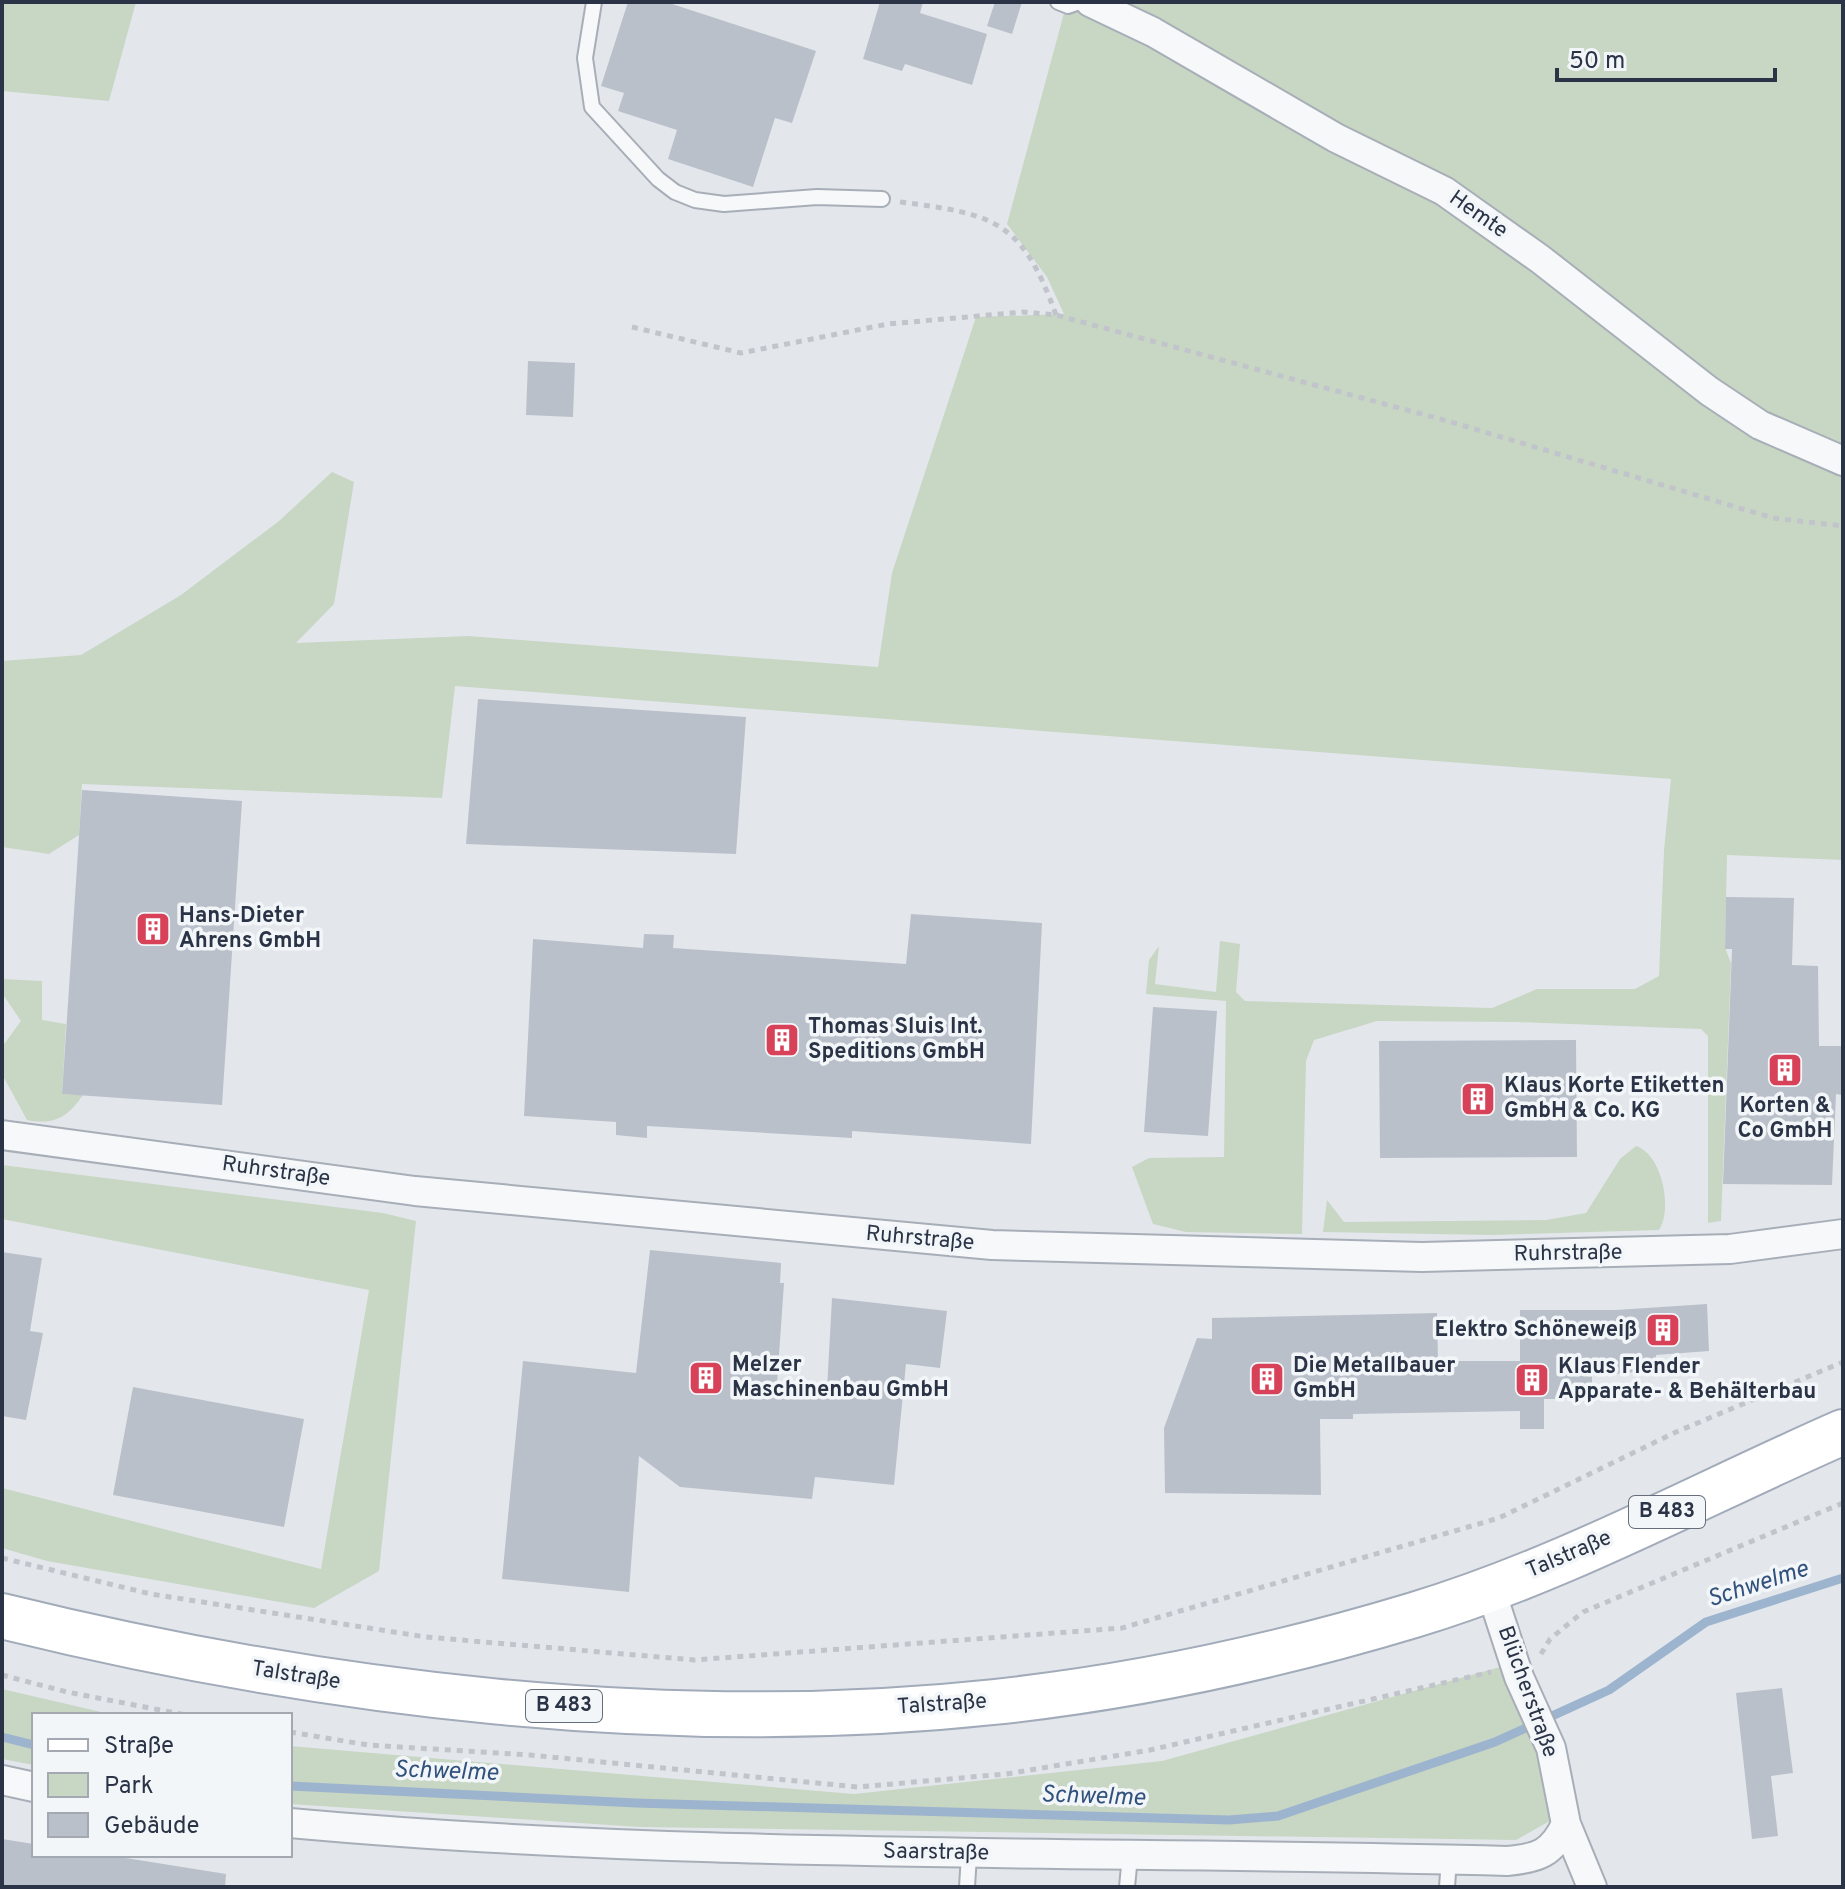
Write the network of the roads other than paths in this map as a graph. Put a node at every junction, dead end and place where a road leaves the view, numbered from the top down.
1 (594, 2) edge
2 (1058, 2) edge
3 (1079, 2) edge
4 (1090, 2) edge
5 (882, 199) road end
6 (1843, 461) edge
7 (2, 1135) edge
8 (1843, 1234) edge
9 (1843, 1432) edge
10 (1490, 1588) junction
11 (2, 1616) edge
12 (2, 1780) edge
13 (32, 1787) edge
14 (292, 1823) edge
15 (1566, 1824) junction
16 (969, 1855) junction
17 (1130, 1856) junction
18 (1448, 1873) edge
19 (1588, 1876) edge
20 (967, 1887) edge
21 (1127, 1887) edge

1 - 5 lane
2 - 3 lane
4 - 6 street, Hemte
7 - 8 street, Ruhrstraße
9 - 10 main road, Talstraße / B 483
10 - 11 main road, Talstraße / B 483
10 - 15 street, Blücherstraße
12 - 13 street
14 - 16 street, Saarstraße
15 - 18 street, Saarstraße
15 - 19 street, Blücherstraße
16 - 17 street, Saarstraße
16 - 20 lane
17 - 18 street, Saarstraße
17 - 21 lane

